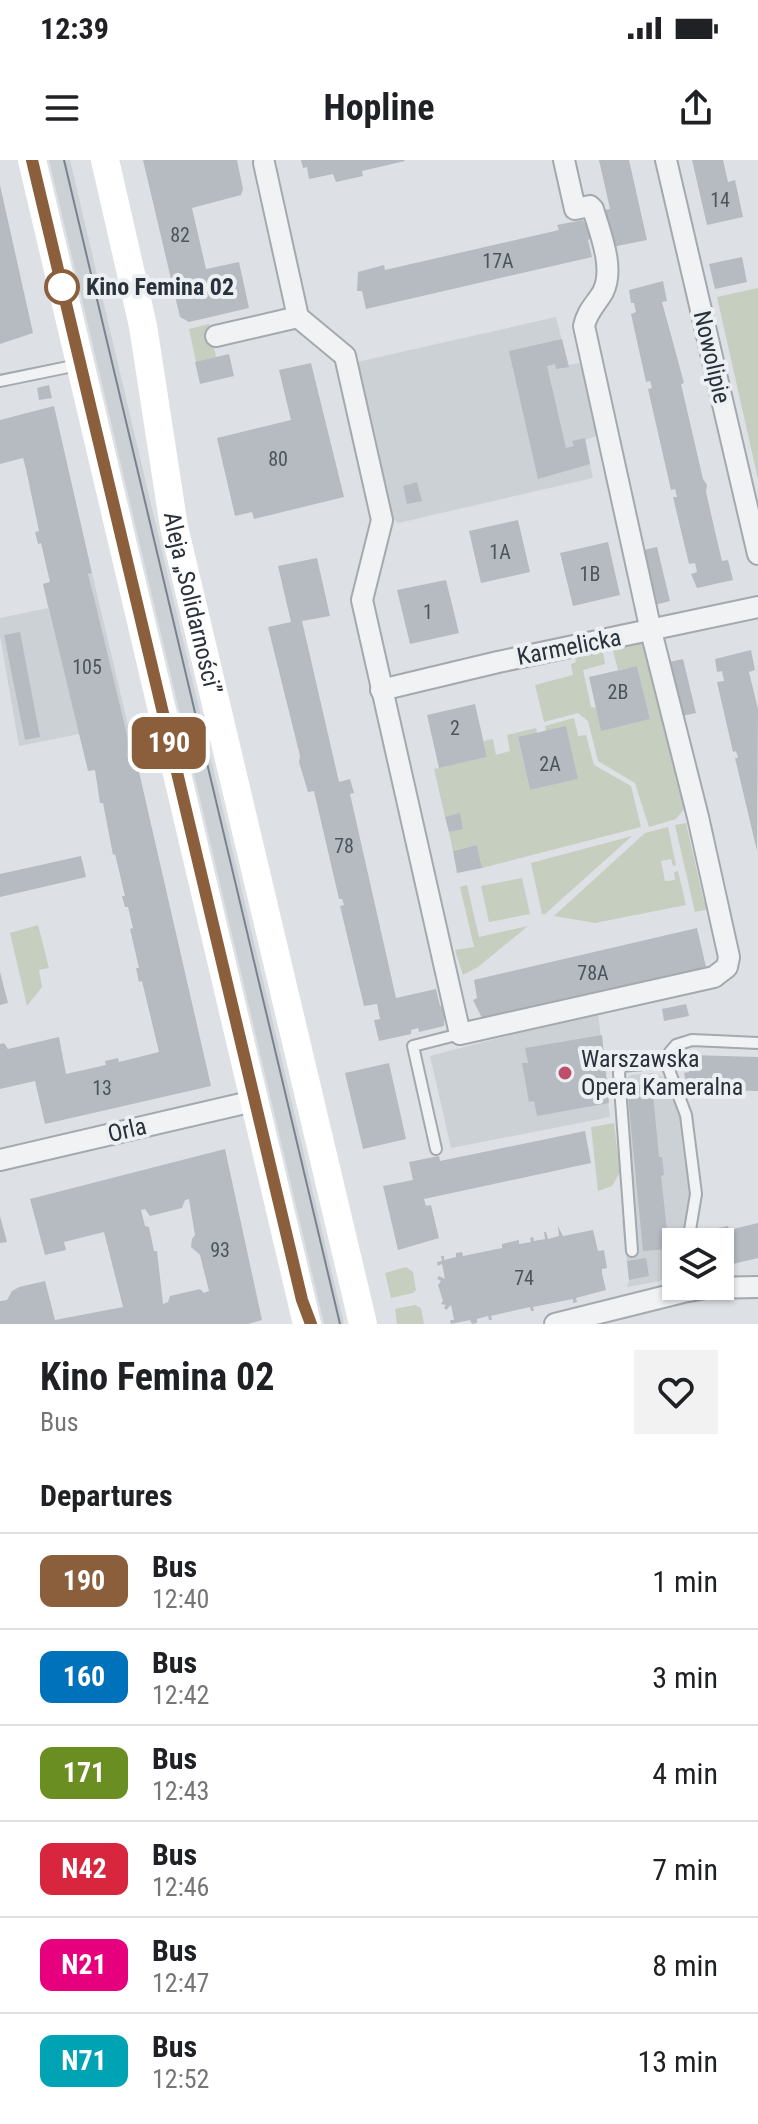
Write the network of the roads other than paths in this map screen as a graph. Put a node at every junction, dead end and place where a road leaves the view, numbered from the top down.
1 (32, 160) edge
2 (105, 160) edge
3 (564, 160) edge
4 (666, 160) edge
5 (264, 163) dead end
6 (298, 317) junction
7 (216, 336) dead end
8 (80, 364) junction
9 (0, 381) edge
10 (758, 554) edge
11 (758, 607) edge
12 (651, 631) junction
13 (381, 690) junction
14 (460, 1034) junction
15 (758, 1043) edge
16 (666, 1062) junction
17 (254, 1101) junction
18 (436, 1149) dead end
19 (0, 1160) edge
20 (690, 1228) edge
21 (632, 1251) dead end
22 (734, 1287) edge
23 (758, 1287) edge
24 (662, 1295) edge
25 (306, 1316) edge
26 (363, 1324) edge
27 (555, 1324) edge

1 - 8 main road
2 - 26 main road, Aleja „Solidarności”
3 - 12 street
4 - 10 street, Nowolipie
5 - 6 street
6 - 7 street
6 - 13 street
8 - 9 lane
8 - 17 main road
11 - 12 street, Karmelicka
12 - 13 street, Karmelicka
12 - 14 street
13 - 14 street
14 - 18 lane
15 - 16 lane
16 - 20 lane
16 - 21 lane
17 - 19 street, Orla
17 - 25 main road
22 - 23 street
24 - 27 street

